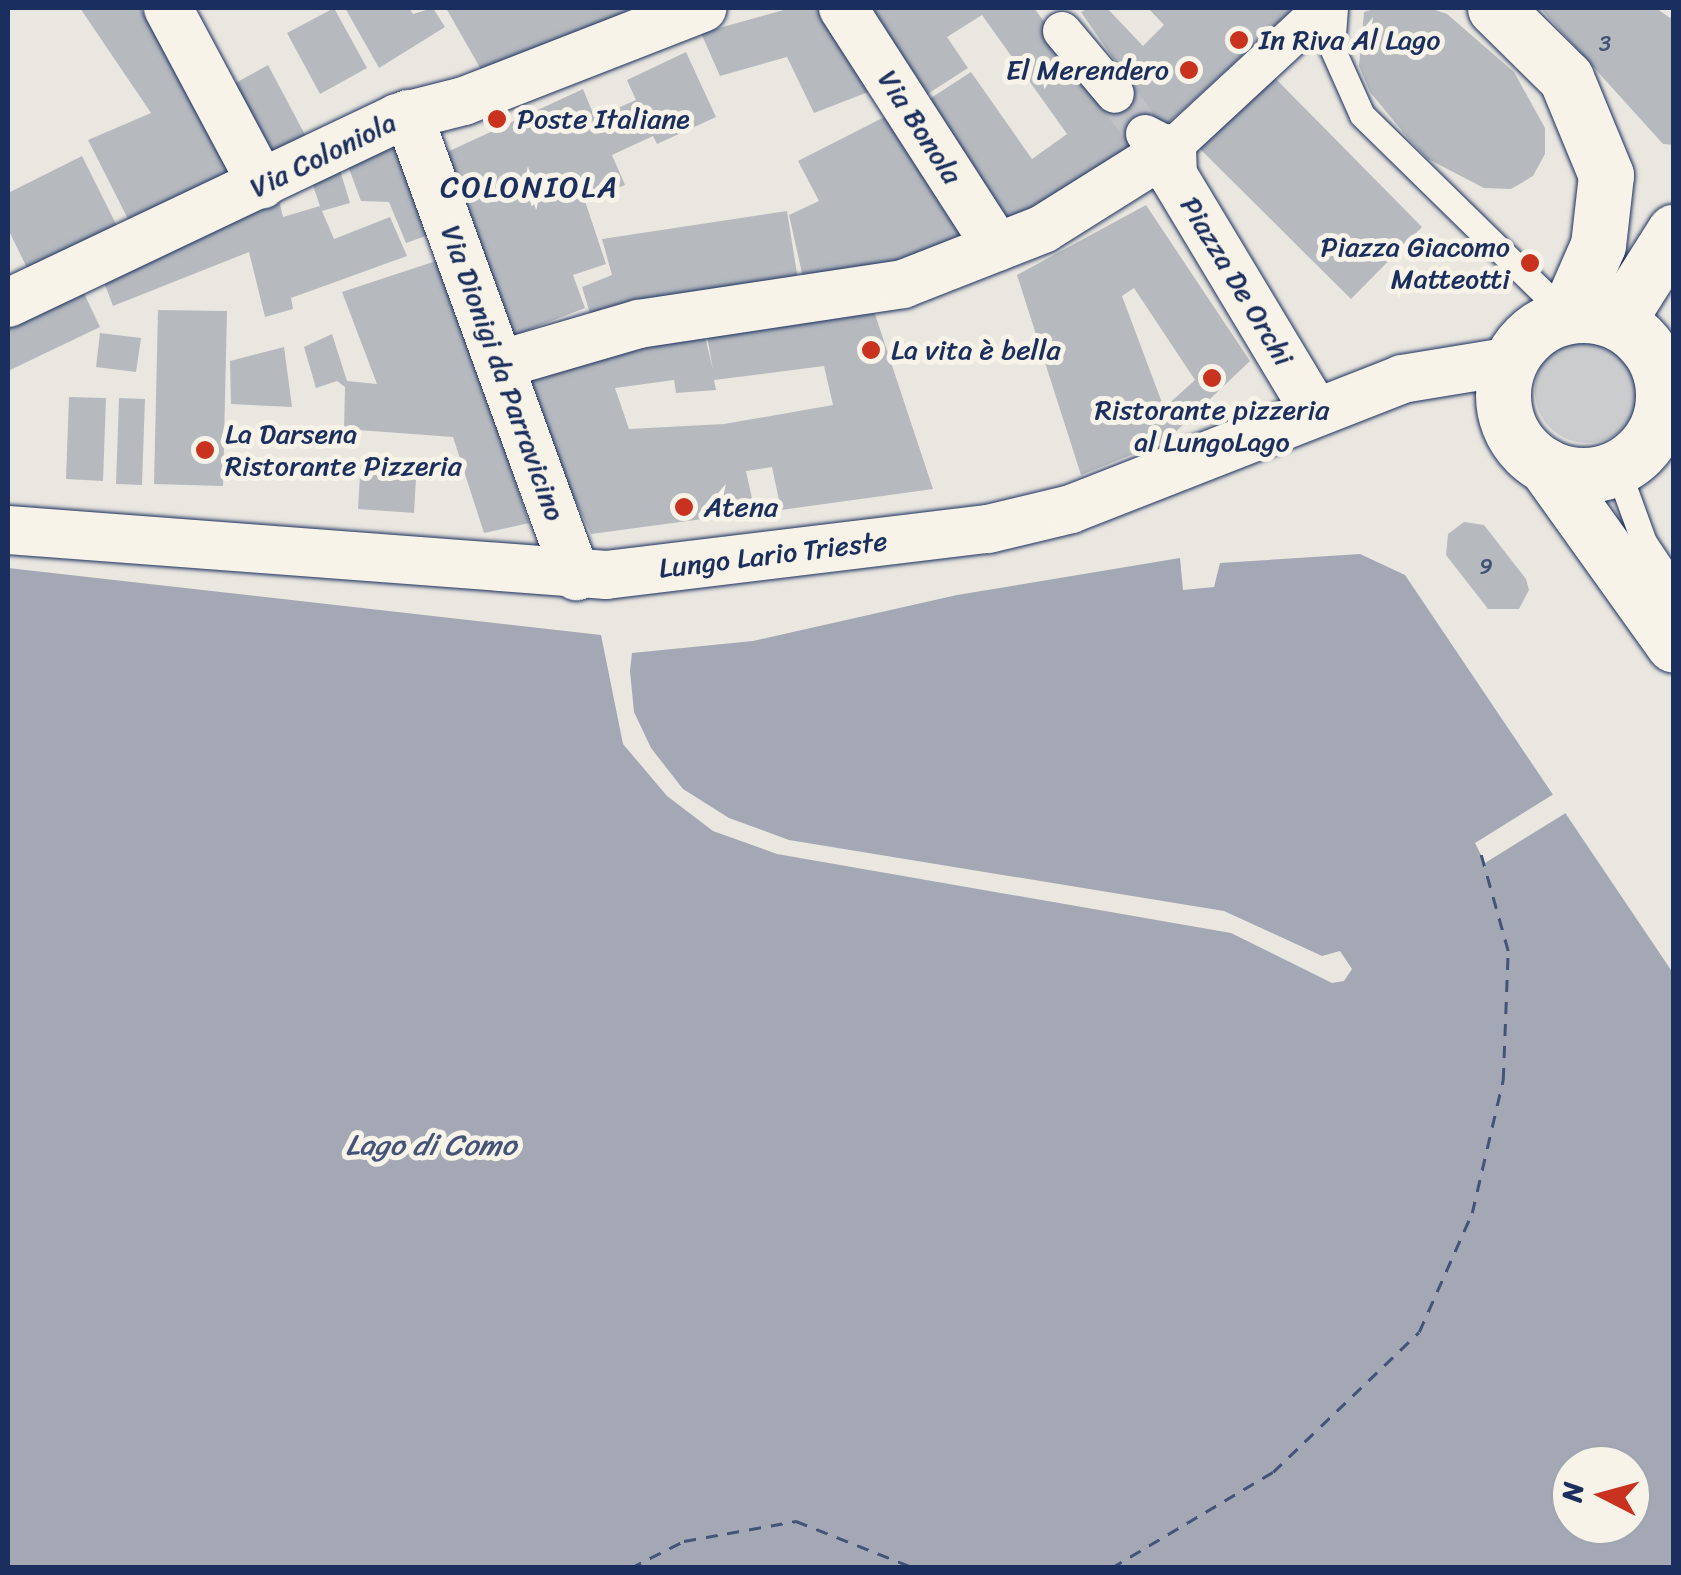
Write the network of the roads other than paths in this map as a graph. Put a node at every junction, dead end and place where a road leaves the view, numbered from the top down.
1 (168, 8) edge
2 (704, 8) edge
3 (842, 8) edge
4 (1323, 8) edge
5 (1335, 8) edge
6 (1495, 8) edge
7 (1054, 19) edge
8 (1115, 94) tunnel mouth
9 (408, 114) junction
10 (1158, 141) junction
11 (262, 184) junction
12 (1674, 232) edge
13 (998, 247) junction
14 (8, 303) edge
15 (1592, 319) junction
16 (1512, 361) junction
17 (502, 364) junction
18 (1668, 408) edge
19 (1314, 410) junction
20 (1544, 465) junction
21 (1616, 468) junction
22 (8, 530) edge
23 (576, 576) junction
24 (1674, 587) edge
25 (1674, 645) edge

1 - 11 street
2 - 9 street, Via Coloniola
3 - 13 street, Via Bonola
4 - 10 street
5 - 15 lane
6 - 15 main road
7 - 8 street
9 - 11 street, Via Coloniola
9 - 17 street, Via Dionigi da Parravicino
10 - 13 street
10 - 19 street, Piazza De Orchi
11 - 14 street, Via Coloniola
12 - 15 main road
13 - 17 street
15 - 16 main road
15 - 18 main road
16 - 19 street, Lungo Lario Trieste
16 - 20 main road
17 - 23 street, Via Dionigi da Parravicino
18 - 21 main road
19 - 23 street, Lungo Lario Trieste
20 - 21 main road
20 - 25 main road
21 - 24 lane
22 - 23 street, Lungo Lario Trieste

